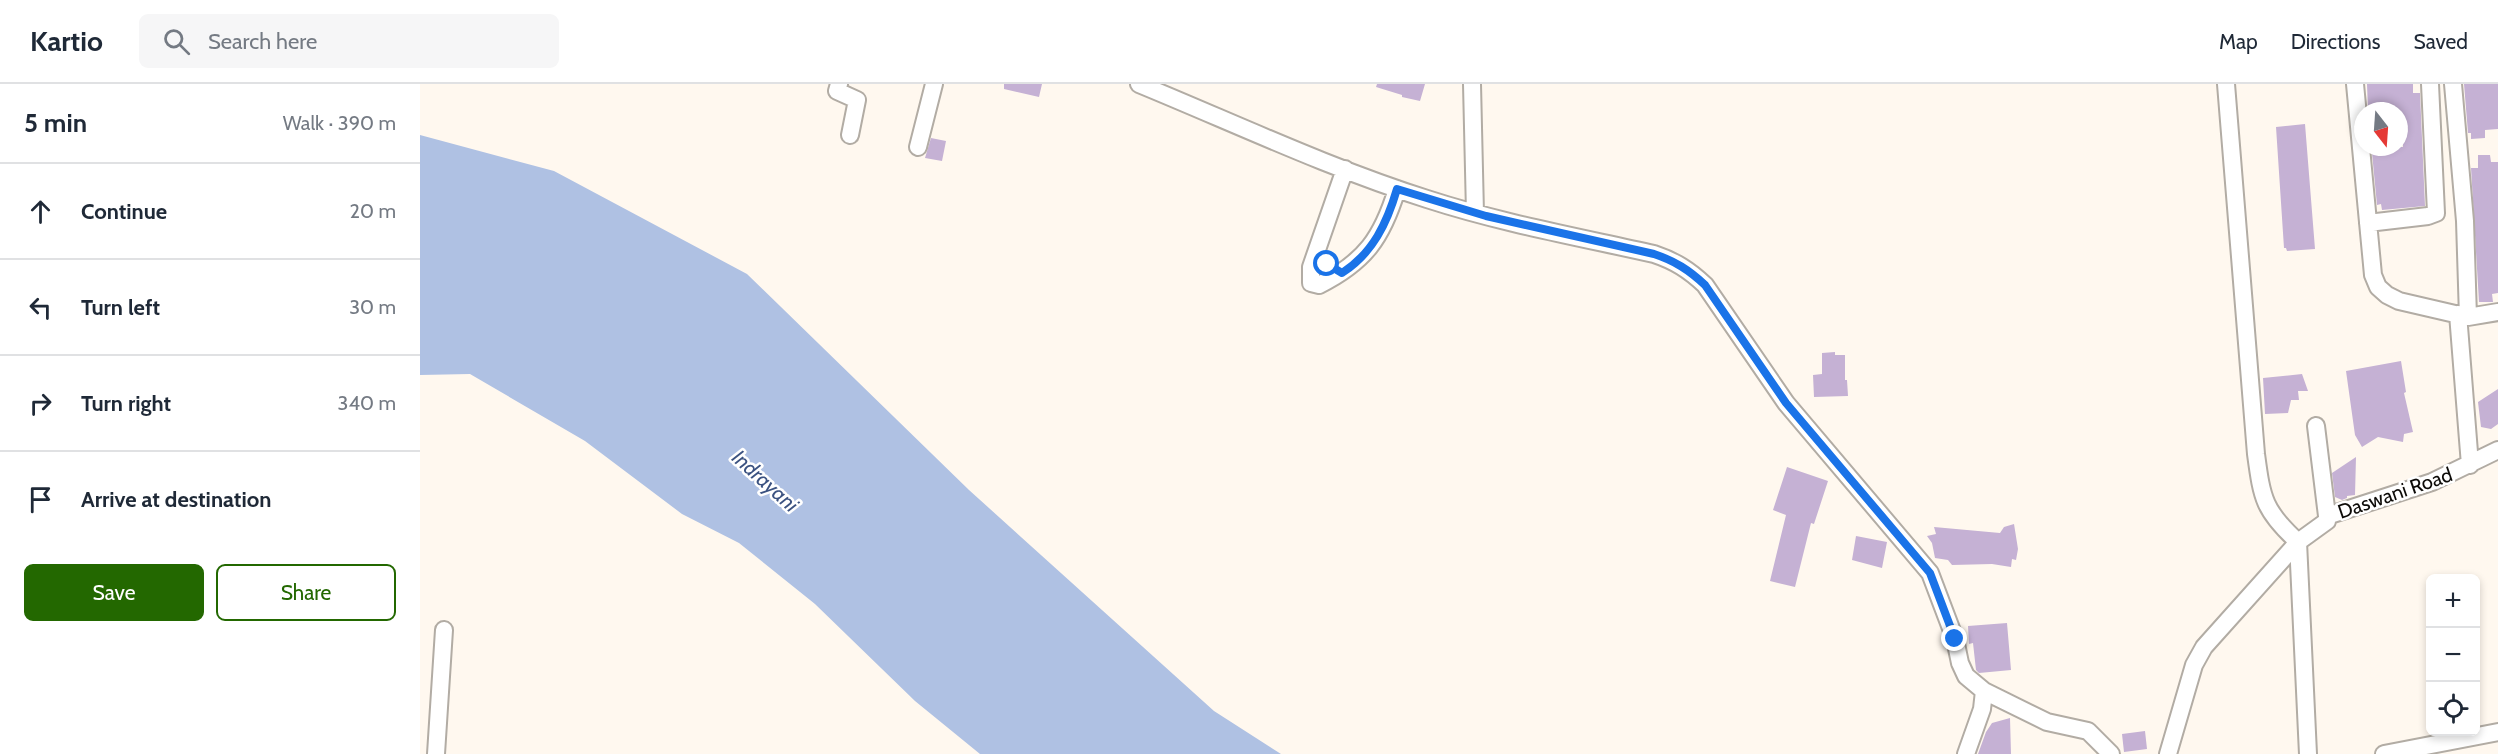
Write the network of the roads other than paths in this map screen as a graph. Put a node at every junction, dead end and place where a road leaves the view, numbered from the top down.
1 (838, 84) edge
2 (934, 84) edge
3 (1138, 84) edge
4 (1472, 84) edge
5 (2226, 84) edge
6 (2355, 84) edge
7 (2430, 84) edge
8 (2453, 84) edge
9 (850, 135) dead end
10 (918, 147) dead end
11 (1345, 169) junction
12 (1397, 189) junction
13 (1475, 213) junction
14 (2368, 223) junction
15 (1313, 261) junction
16 (1342, 273) junction
17 (2498, 312) edge
18 (2463, 316) junction
19 (2316, 426) dead end
20 (2498, 450) edge
21 (2470, 465) junction
22 (2327, 516) junction
23 (2298, 542) junction
24 (444, 630) dead end
25 (1984, 691) junction
26 (2498, 732) edge
27 (2175, 752) edge
28 (436, 754) edge
29 (1966, 754) edge
30 (2111, 754) edge
31 (2308, 754) edge
32 (2384, 754) edge

1 - 9 street
2 - 10 street
3 - 11 street
4 - 13 street
5 - 23 street
6 - 14 street
7 - 14 street
8 - 18 street
11 - 12 street
11 - 15 street
12 - 13 street
12 - 16 street
13 - 25 street
14 - 18 street
15 - 16 street
15 - 16 street
17 - 18 street
18 - 21 street
19 - 22 street
20 - 21 street, Daswani Road
21 - 22 street, Daswani Road
22 - 23 street, Daswani Road
23 - 27 street, Daswani Road
23 - 31 street
24 - 28 street
25 - 29 street
25 - 30 street
26 - 32 street

